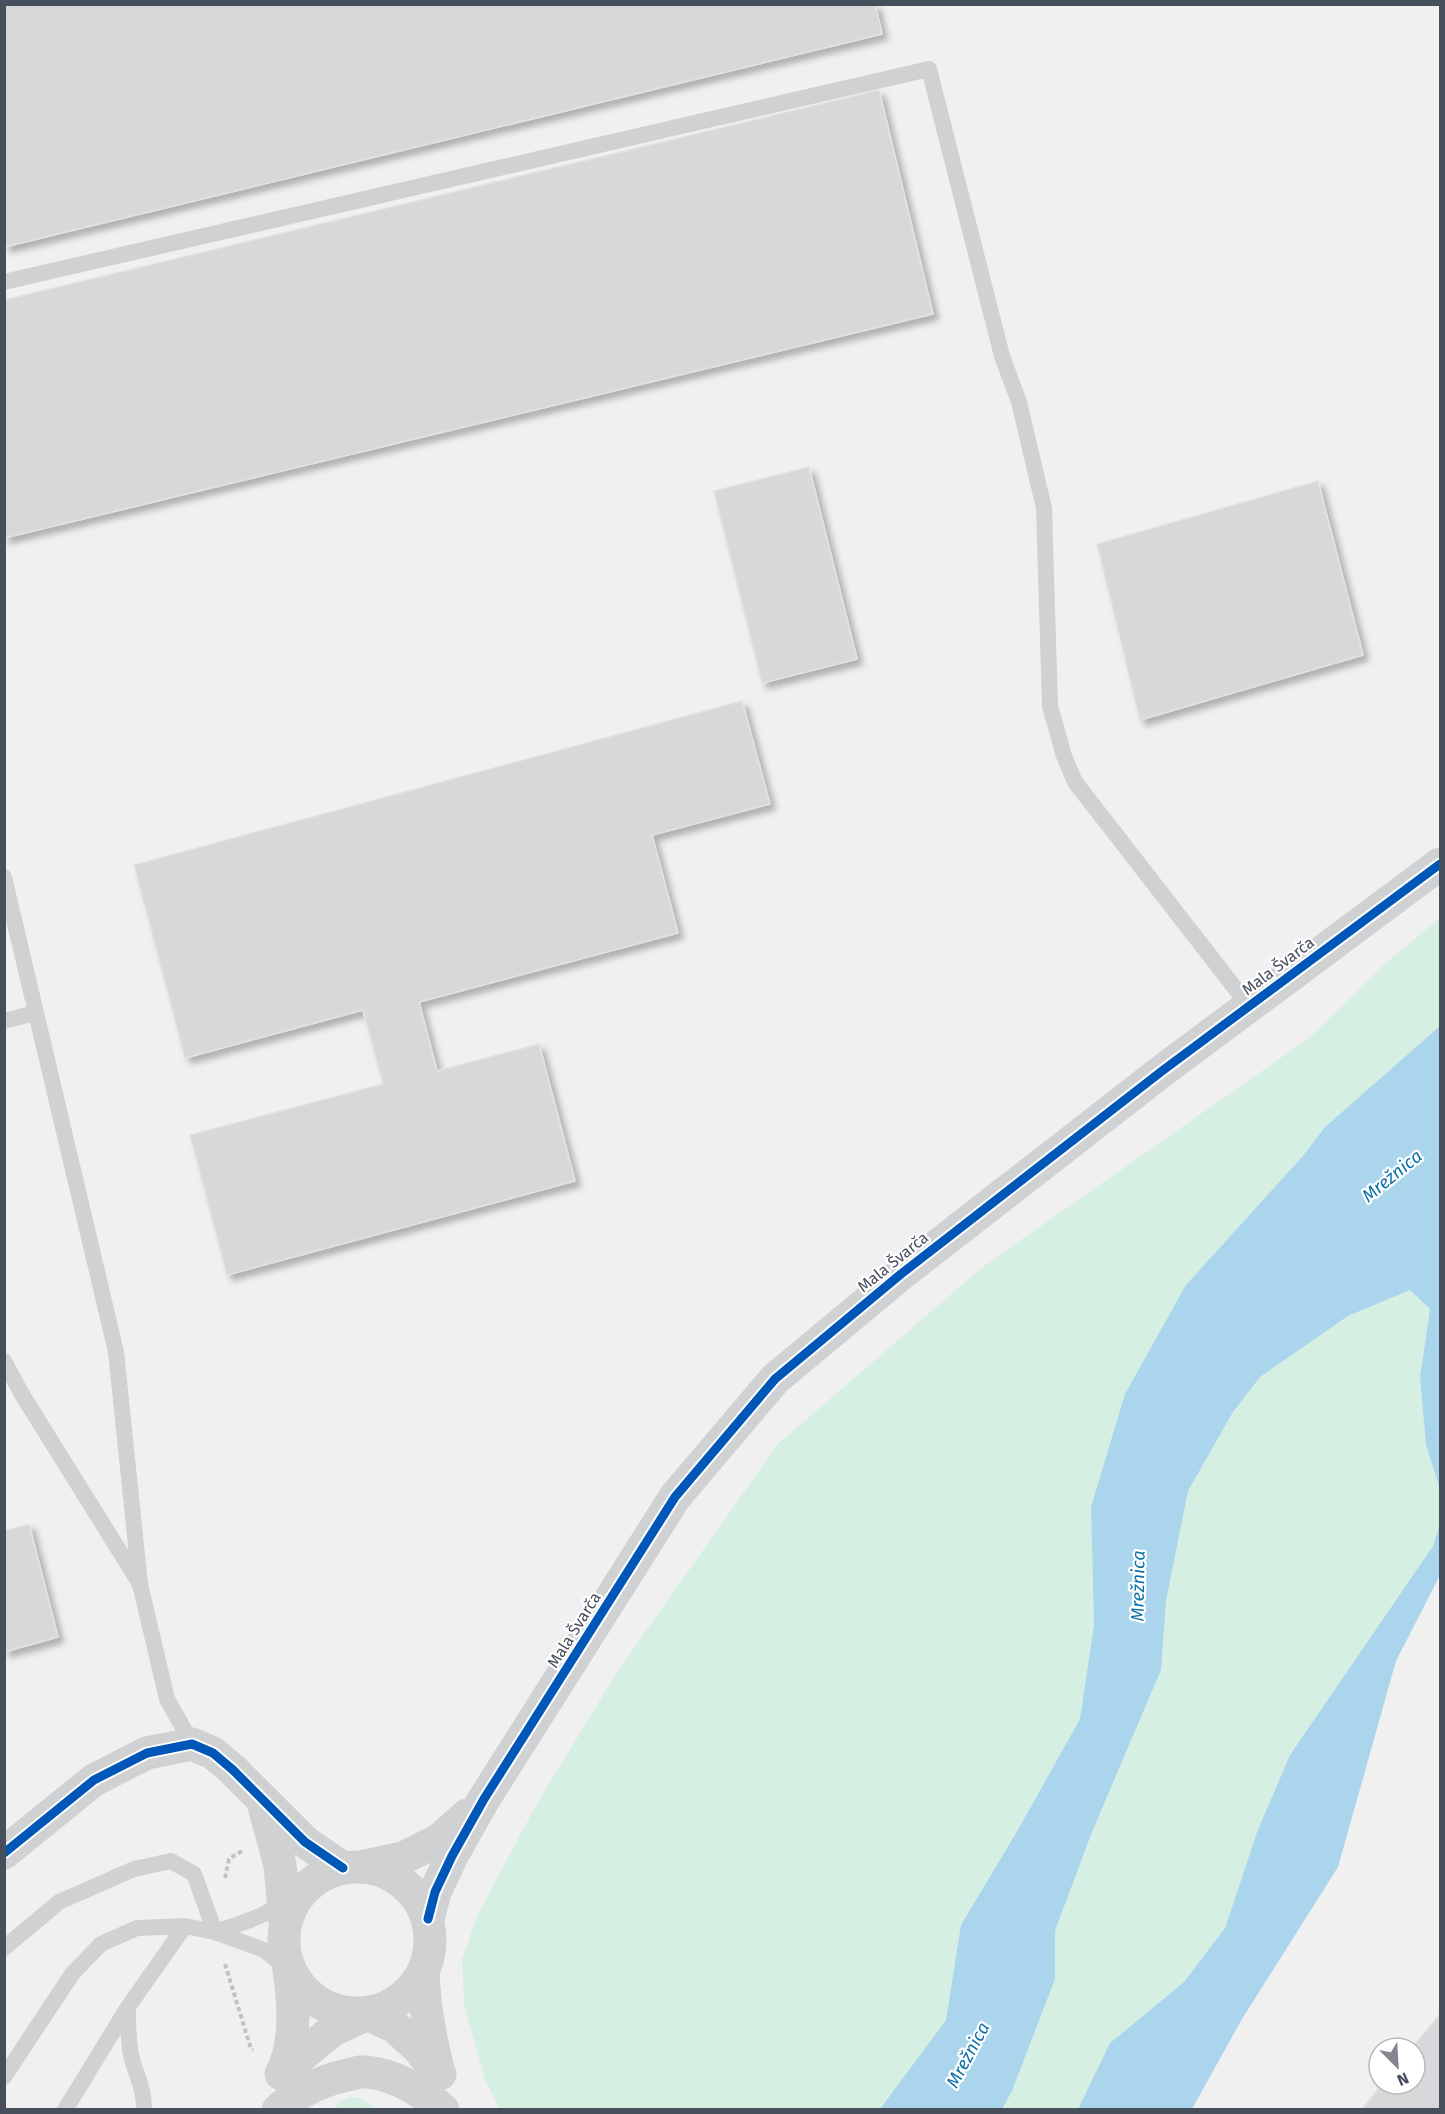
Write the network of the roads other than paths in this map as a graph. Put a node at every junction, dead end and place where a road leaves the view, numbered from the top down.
1 (4, 282) edge
2 (1440, 864) edge
3 (4, 877) edge
4 (1250, 1006) junction
5 (35, 1013) junction
6 (4, 1021) edge
7 (4, 1361) edge
8 (140, 1584) junction
9 (192, 1744) junction
10 (484, 1799) junction
11 (262, 1801) junction
12 (4, 1853) edge
13 (352, 1867) junction
14 (292, 1905) junction
15 (428, 1919) junction
16 (185, 1926) junction
17 (215, 1932) junction
18 (4, 1948) edge
19 (289, 1970) junction
20 (423, 1972) junction
21 (128, 2007) junction
22 (367, 2013) junction
23 (284, 2070) junction
24 (440, 2074) junction
25 (4, 2077) edge
26 (65, 2109) edge
27 (144, 2109) edge
28 (262, 2109) edge
29 (278, 2109) edge
30 (443, 2109) edge
31 (456, 2109) edge

1 - 4 lane
2 - 4 street, Mala Švarča
3 - 5 lane
4 - 10 street, Mala Švarča
5 - 6 lane
5 - 8 lane
7 - 8 lane
8 - 9 lane
9 - 11 street
9 - 12 street
10 - 13 street
10 - 15 street
11 - 13 street
11 - 14 street
13 - 14 street
13 - 15 street
14 - 17 lane
14 - 19 street
15 - 20 street
16 - 17 lane
16 - 21 lane
16 - 25 lane
17 - 18 lane
17 - 19 lane
19 - 22 street
19 - 23 street
20 - 22 street
20 - 24 street
21 - 26 lane
21 - 27 lane
22 - 23 street
22 - 24 street
23 - 28 street
24 - 31 street
29 - 30 street

